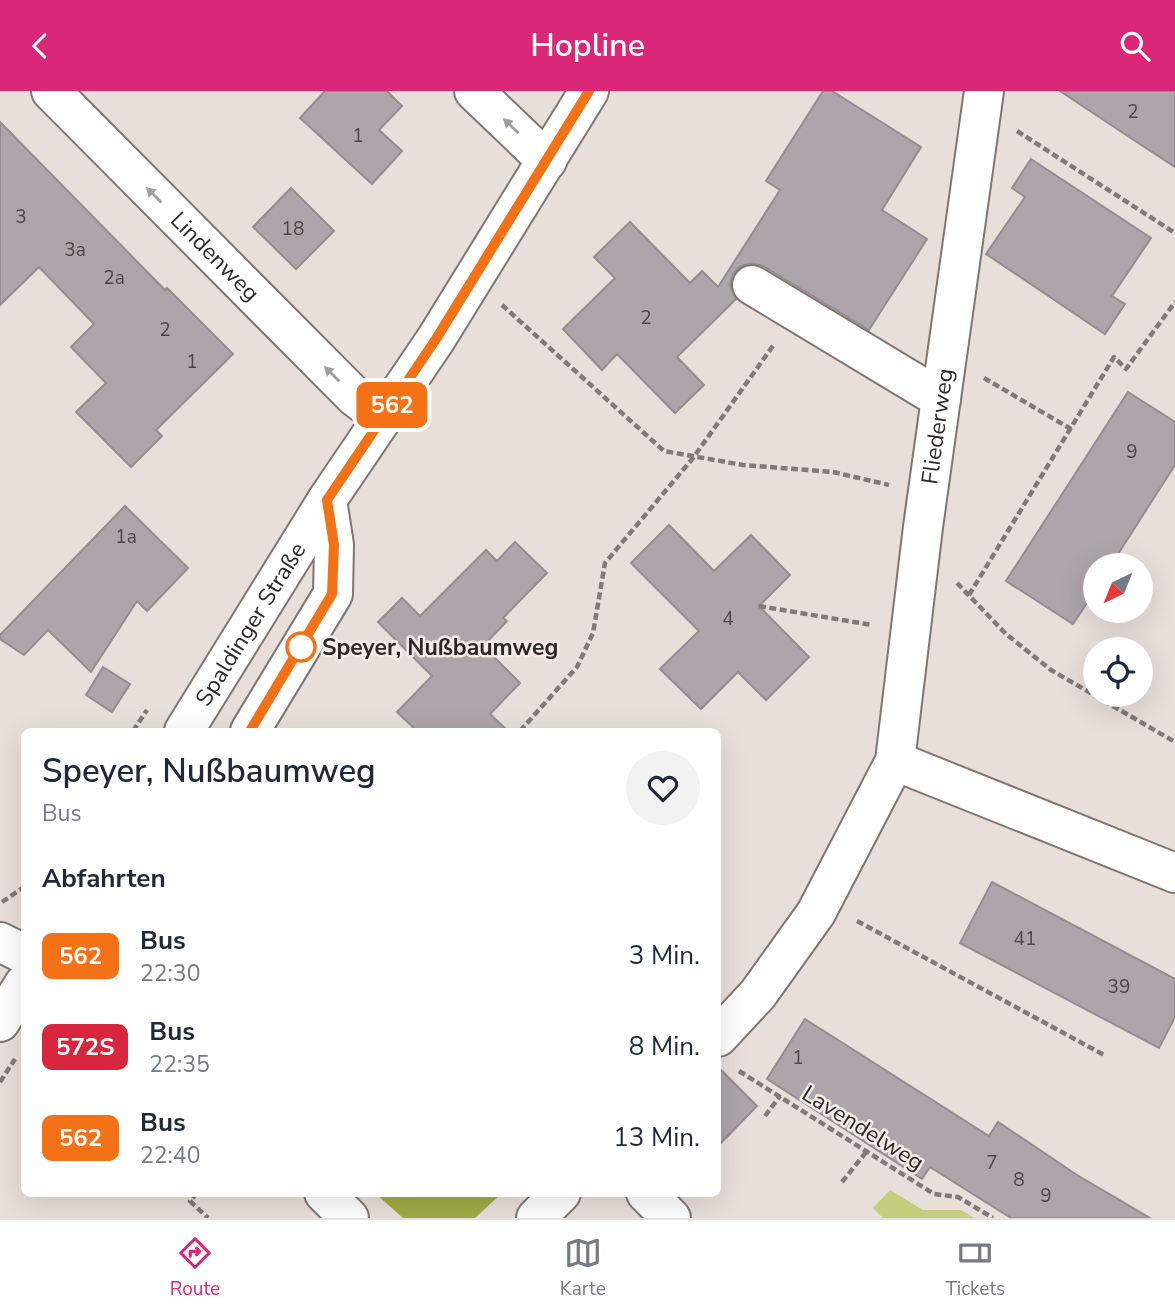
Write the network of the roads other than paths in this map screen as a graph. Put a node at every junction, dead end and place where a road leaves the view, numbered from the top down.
1 (51, 91) edge
2 (474, 91) edge
3 (589, 91) edge
4 (984, 91) edge
5 (547, 161) junction
6 (752, 285) dead end
7 (940, 399) junction
8 (383, 418) junction
9 (327, 500) junction
10 (186, 728) edge
11 (252, 728) edge
12 (895, 761) junction
13 (1175, 873) edge
14 (0, 942) edge
15 (21, 952) edge
16 (21, 995) edge
17 (9, 1038) edge
18 (724, 1051) edge
19 (328, 1197) edge
20 (557, 1197) edge
21 (650, 1197) edge
22 (349, 1218) edge
23 (536, 1218) edge
24 (671, 1218) edge

8 -> 1 street, Lindenweg
5 -> 2 street
3 - 5 street, Spaldinger Straße
4 - 7 street, Fliederweg
5 - 8 street, Spaldinger Straße
6 - 7 street
7 - 12 street, Fliederweg
8 - 9 street, Spaldinger Straße
9 - 10 street, Spaldinger Straße
9 - 11 street
12 - 13 street
12 - 18 street, Fliederweg
14 - 15 street
16 - 17 street
19 - 22 street
20 - 23 street
21 - 24 street

